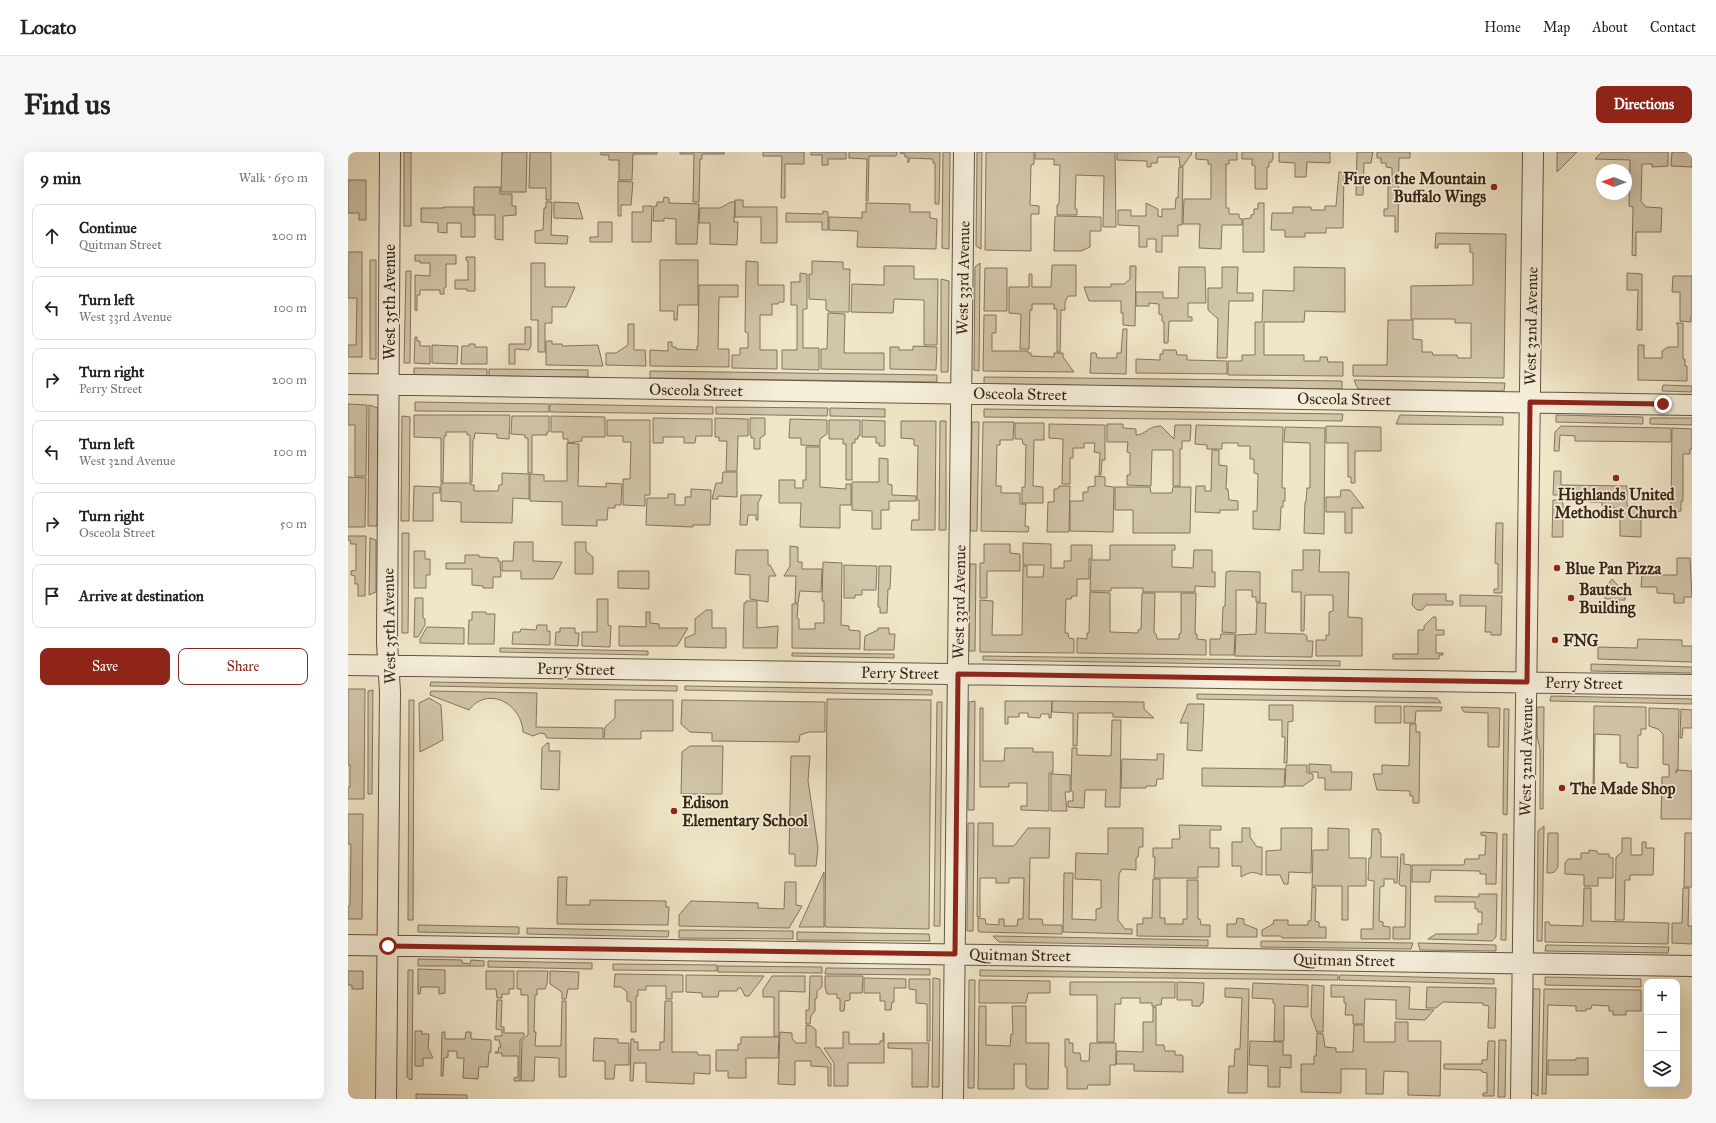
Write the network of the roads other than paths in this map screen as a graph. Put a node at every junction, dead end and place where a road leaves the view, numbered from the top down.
1 (390, 152) edge
2 (964, 152) edge
3 (1533, 152) edge
4 (348, 384) edge
5 (389, 385) junction
6 (961, 394) junction
7 (1530, 402) junction
8 (1692, 405) edge
9 (348, 666) edge
10 (389, 666) junction
11 (958, 674) junction
12 (1527, 682) junction
13 (1692, 685) edge
14 (348, 945) edge
15 (388, 946) junction
16 (955, 954) junction
17 (1523, 963) junction
18 (1692, 966) edge
19 (386, 1099) edge
20 (953, 1099) edge
21 (1520, 1099) edge

1 - 5 street, West 35th Avenue
2 - 6 street, West 33rd Avenue
3 - 7 street, West 32nd Avenue
4 - 5 street, Osceola Street
5 - 6 street, Osceola Street
5 - 10 street, West 35th Avenue
6 - 7 street, Osceola Street
6 - 11 street, West 33rd Avenue
7 - 8 street, Osceola Street
7 - 12 street, West 32nd Avenue
9 - 10 street, Perry Street
10 - 11 street, Perry Street
10 - 15 street, West 35th Avenue
11 - 12 street, Perry Street
11 - 16 street, West 33rd Avenue
12 - 13 street, Perry Street
12 - 17 street, West 32nd Avenue
14 - 15 street, Quitman Street
15 - 16 street, Quitman Street
15 - 19 street, West 35th Avenue
16 - 17 street, Quitman Street
16 - 20 street, West 33rd Avenue
17 - 18 street, Quitman Street
17 - 21 street, West 32nd Avenue

